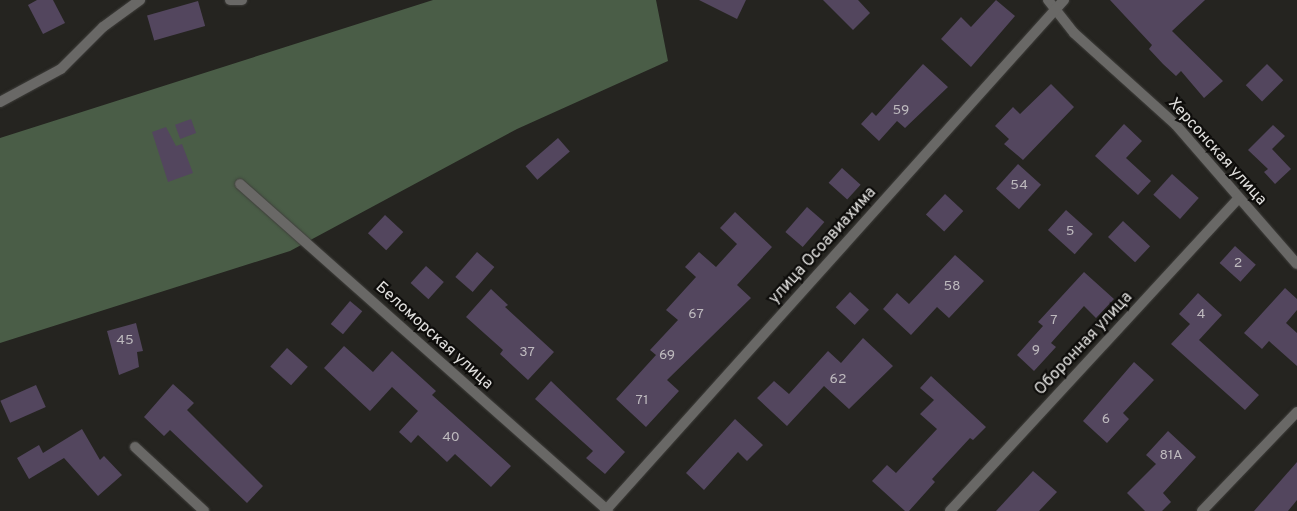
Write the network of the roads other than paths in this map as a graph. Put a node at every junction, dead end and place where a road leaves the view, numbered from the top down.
1 (140, 0) edge
2 (230, 0) edge
3 (242, 0) edge
4 (1048, 0) edge
5 (1064, 0) edge
6 (1055, 10) junction
7 (0, 102) edge
8 (240, 184) dead end
9 (1240, 198) junction
10 (1297, 264) edge
11 (1297, 412) edge
12 (135, 447) dead end
13 (204, 511) edge
14 (606, 511) edge
15 (950, 511) edge
16 (1202, 511) edge

1 - 7 street
2 - 3 street
4 - 6 street, Херсонская улица
5 - 6 street, улица Осоавиахима
6 - 9 street, Херсонская улица
6 - 14 street, улица Осоавиахима
8 - 14 street, Беломорская улица
9 - 10 street, Херсонская улица
9 - 15 street, Оборонная улица
11 - 16 street
12 - 13 street

